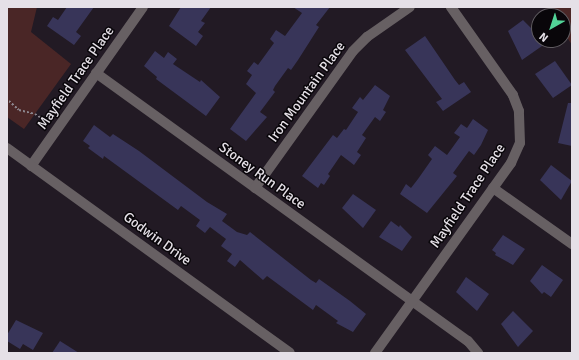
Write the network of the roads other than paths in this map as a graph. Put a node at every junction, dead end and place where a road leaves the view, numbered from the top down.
1 (143, 7) edge
2 (410, 7) edge
3 (451, 7) edge
4 (96, 73) junction
5 (7, 148) edge
6 (31, 166) junction
7 (254, 188) junction
8 (493, 188) junction
9 (572, 244) edge
10 (412, 301) junction
11 (290, 353) edge
12 (375, 353) edge
13 (478, 353) edge

1 - 4 street, Mayfield Trace Place
2 - 7 street, Iron Mountain Place
3 - 8 street, Mayfield Trace Place
4 - 6 street, Mayfield Trace Place
4 - 7 street, Stoney Run Place
5 - 6 street, Godwin Drive
6 - 11 street, Godwin Drive
7 - 10 street, Stoney Run Place
8 - 9 street
8 - 10 street, Mayfield Trace Place
10 - 12 street, Mayfield Trace Place
10 - 13 street, Stoney Run Place

